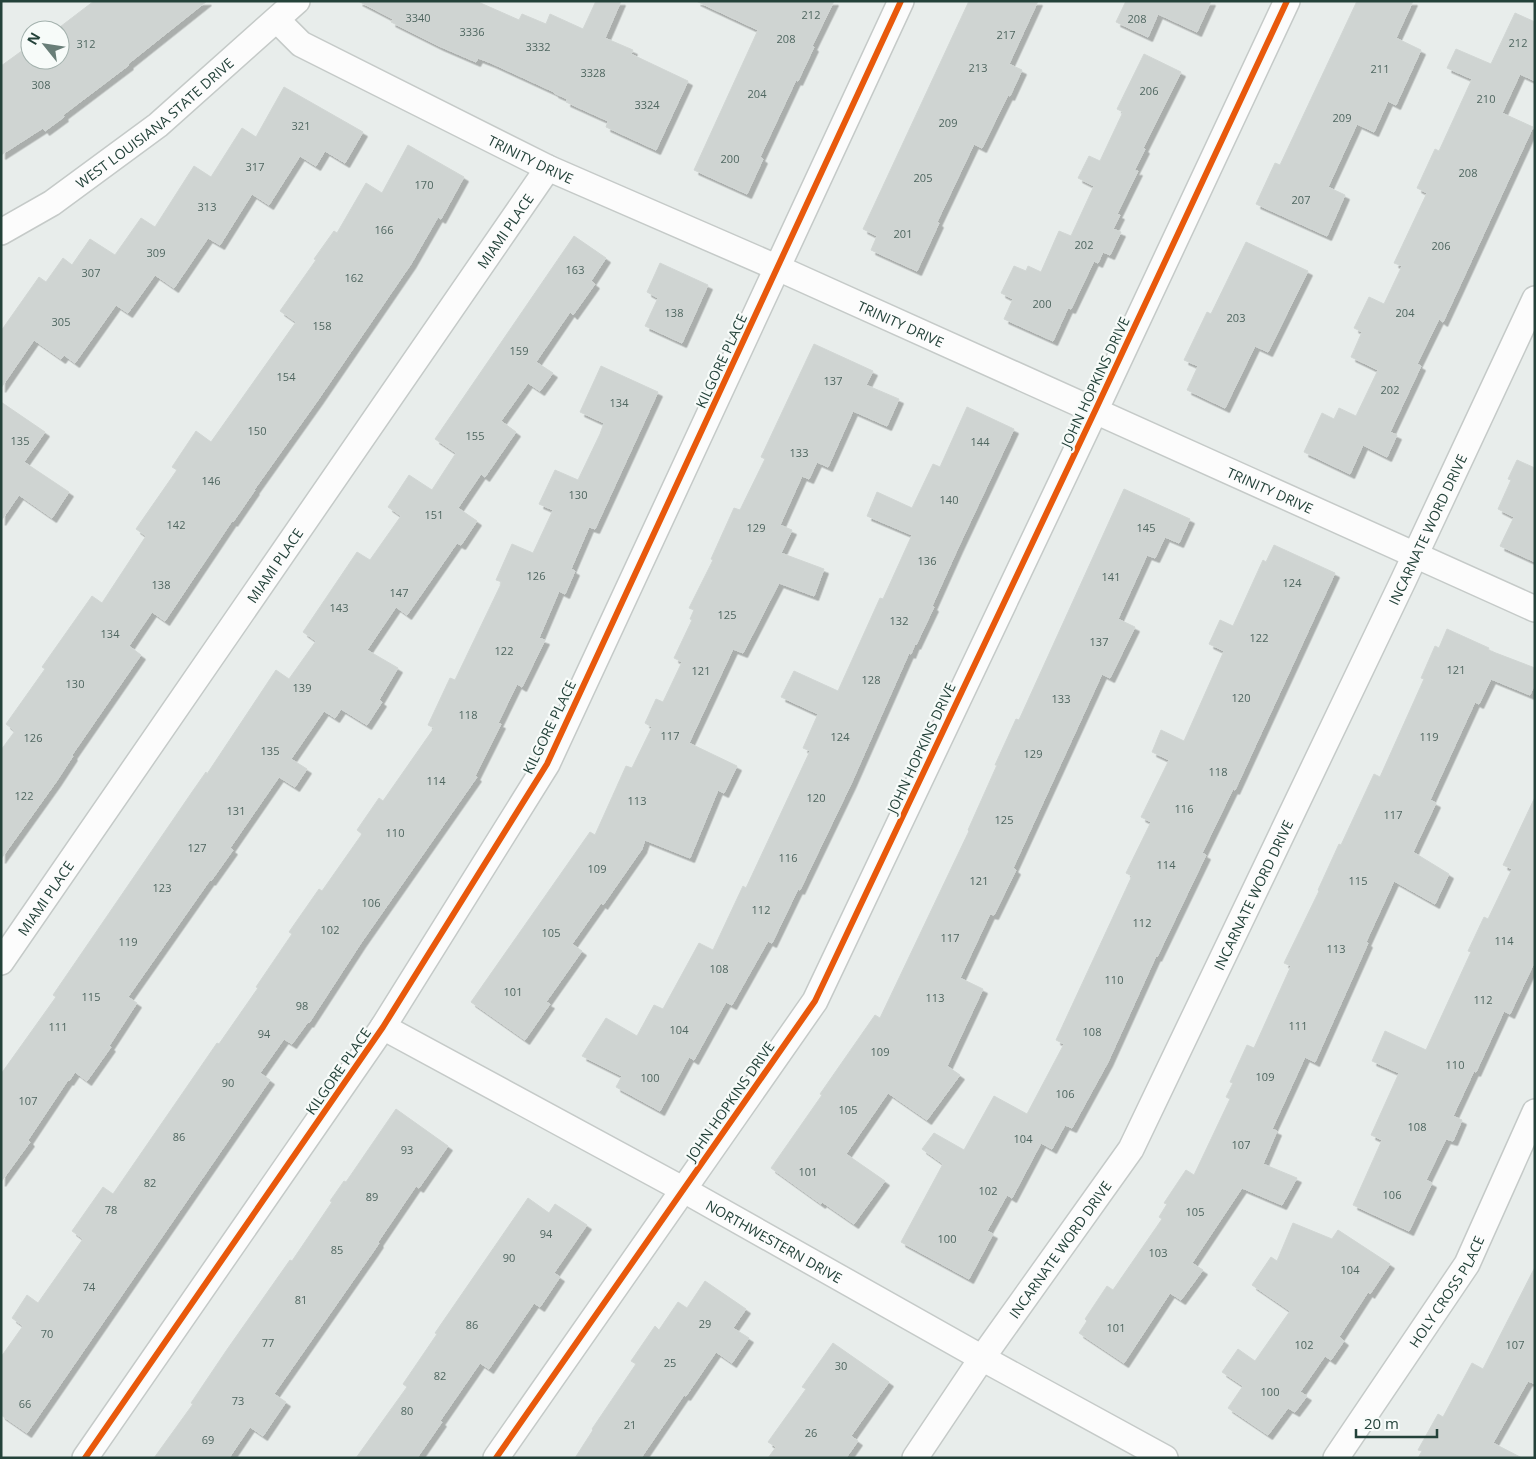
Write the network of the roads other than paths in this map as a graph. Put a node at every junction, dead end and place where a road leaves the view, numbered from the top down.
1 (297, 1) edge
2 (901, 1) edge
3 (1287, 1) edge
4 (277, 20) junction
5 (548, 168) junction
6 (1, 232) edge
7 (778, 268) junction
8 (1535, 299) edge
9 (1095, 411) junction
10 (1415, 555) junction
11 (1535, 609) edge
12 (1, 962) edge
13 (384, 1027) junction
14 (1535, 1112) edge
15 (684, 1190) junction
16 (982, 1358) junction
17 (85, 1458) edge
18 (496, 1458) edge
19 (915, 1458) edge
20 (1164, 1458) edge
21 (1336, 1458) edge

1 - 4 street, WEST LOUISIANA STATE DRIVE
2 - 7 street, KILGORE PLACE
3 - 9 street, JOHN HOPKINS DRIVE
4 - 5 street, TRINITY DRIVE
4 - 6 street, WEST LOUISIANA STATE DRIVE
5 - 7 street, TRINITY DRIVE
5 - 12 street, MIAMI PLACE
7 - 9 street, TRINITY DRIVE
7 - 13 street, KILGORE PLACE
8 - 10 street, INCARNATE WORD DRIVE
9 - 10 street, TRINITY DRIVE
9 - 15 street, JOHN HOPKINS DRIVE
10 - 11 street, TRINITY DRIVE
10 - 16 street, INCARNATE WORD DRIVE
13 - 15 street, NORTHWESTERN DRIVE
13 - 17 street, KILGORE PLACE
14 - 21 street, HOLY CROSS PLACE
15 - 16 street, NORTHWESTERN DRIVE
15 - 18 street, JOHN HOPKINS DRIVE
16 - 19 street, INCARNATE WORD DRIVE
16 - 20 street, NORTHWESTERN DRIVE

